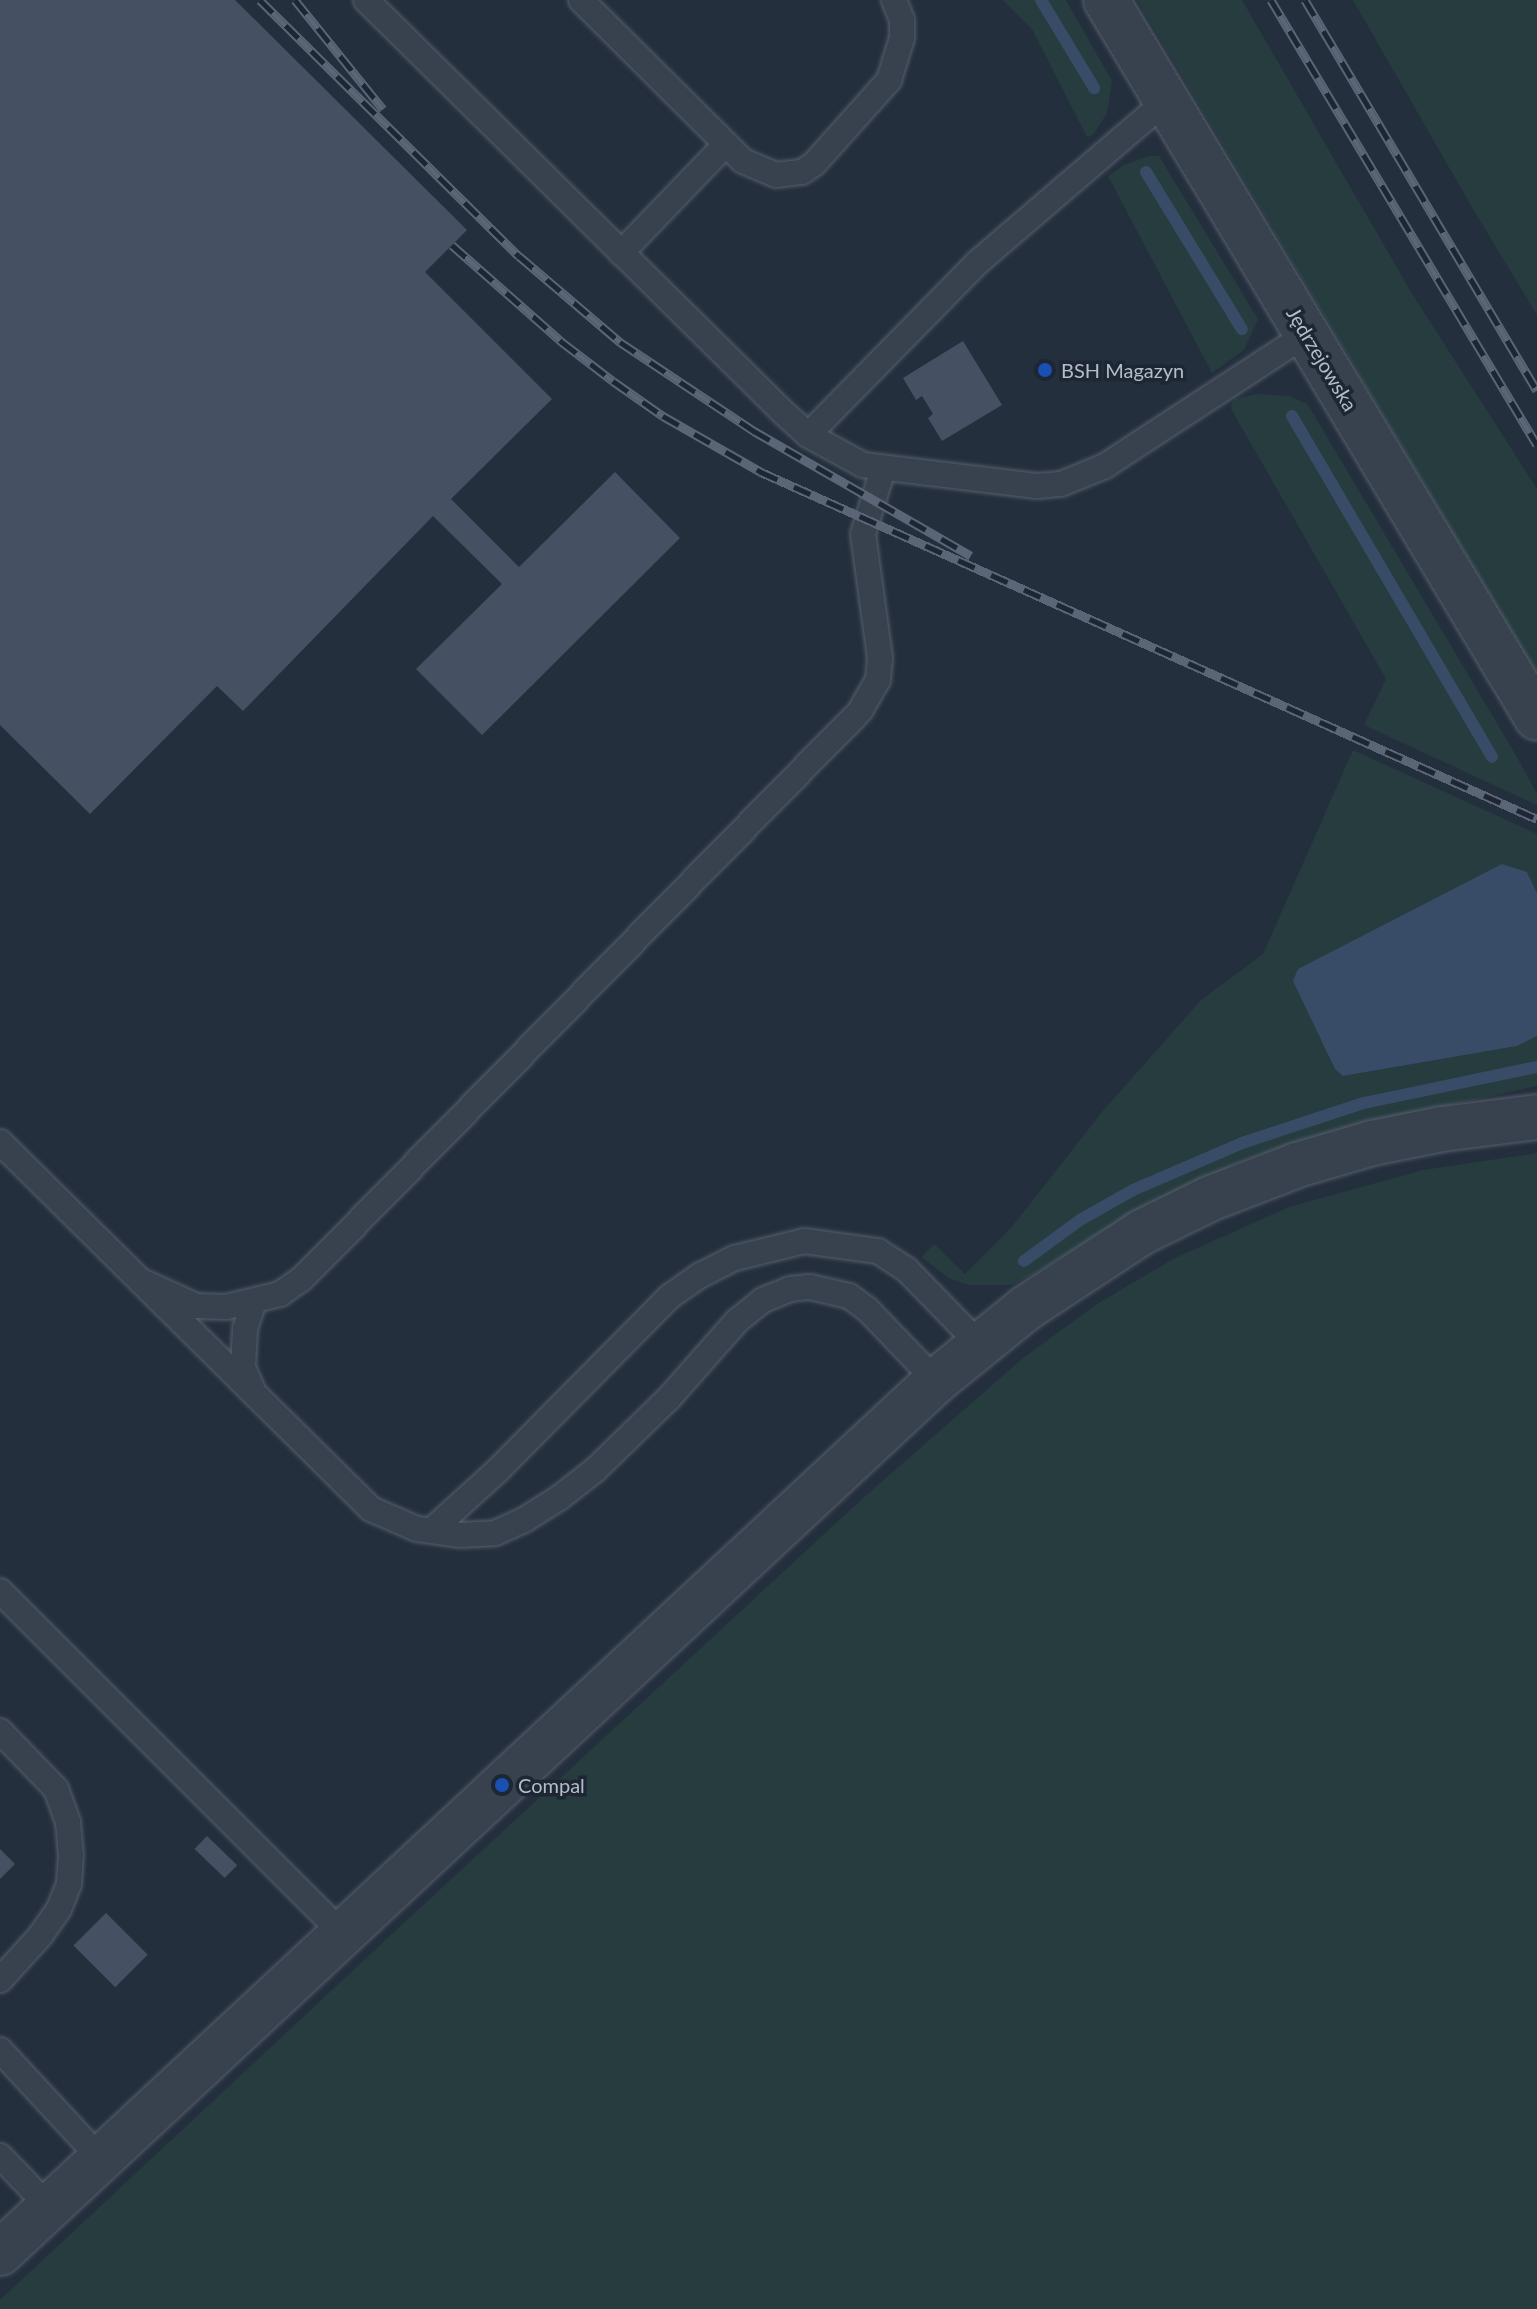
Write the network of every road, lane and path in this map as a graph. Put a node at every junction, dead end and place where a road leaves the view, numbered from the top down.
1 (366, 0) edge
2 (581, 0) edge
3 (894, 0) edge
4 (1106, 0) edge
5 (1167, 100) junction
6 (726, 144) junction
7 (621, 253) junction
8 (1307, 334) junction
9 (808, 435) junction
10 (883, 469) junction
11 (1537, 718) edge
12 (1530, 1115) edge
13 (0, 1142) edge
14 (141, 1281) junction
15 (254, 1302) junction
16 (979, 1344) junction
17 (936, 1381) junction
18 (255, 1395) junction
19 (432, 1530) junction
20 (0, 1591) edge
21 (0, 1731) edge
22 (342, 1933) junction
23 (0, 1980) edge
24 (0, 2050) edge
25 (0, 2156) edge
26 (101, 2159) junction
27 (49, 2207) junction
28 (0, 2253) edge

1 - 7 lane
2 - 6 lane
3 - 6 lane
4 - 5 street, Jędrzejowska
5 - 8 street, Jędrzejowska
5 - 9 lane
6 - 7 lane
7 - 9 lane
8 - 10 lane
8 - 11 street, Jędrzejowska
9 - 10 lane
10 - 15 lane
12 - 16 street
13 - 14 lane
14 - 15 lane
14 - 18 lane
15 - 18 lane
16 - 17 street
16 - 19 lane
17 - 19 lane
17 - 22 street
18 - 19 lane
20 - 22 lane
21 - 23 lane
22 - 26 street
24 - 26 lane
25 - 27 lane
26 - 27 street
27 - 28 street

